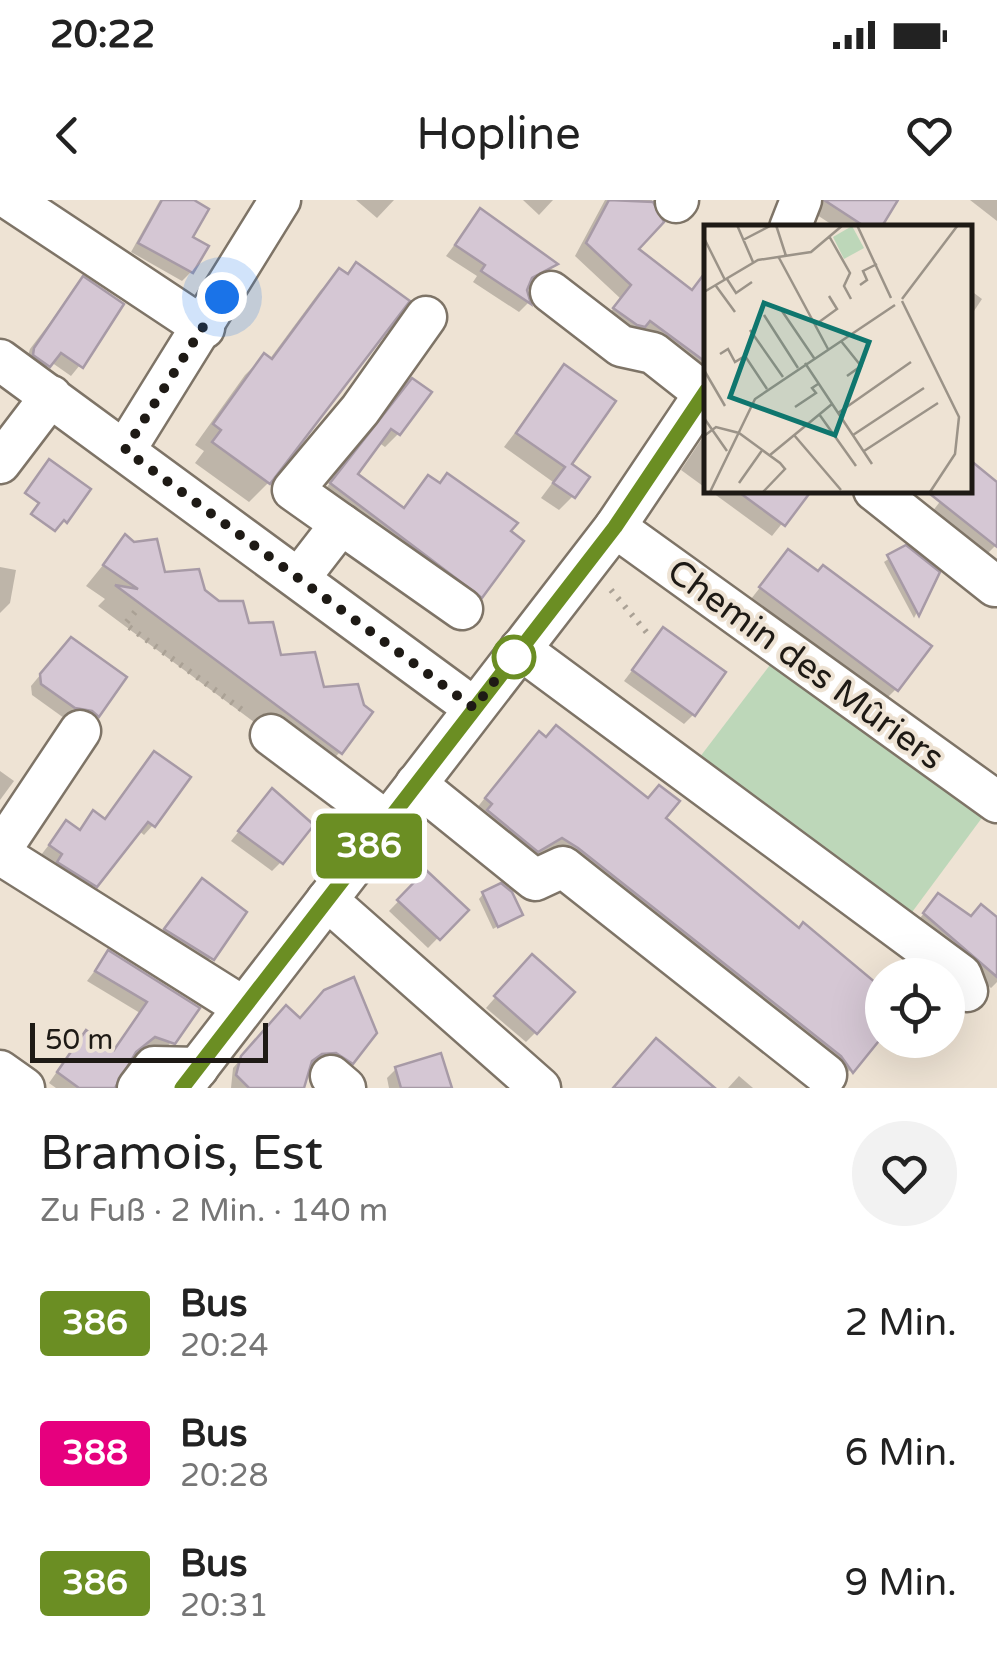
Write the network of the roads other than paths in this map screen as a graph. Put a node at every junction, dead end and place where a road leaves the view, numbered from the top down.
1 (11, 200) edge
2 (280, 200) edge
3 (801, 200) edge
4 (791, 225) edge
5 (551, 292) dead end
6 (426, 317) dead end
7 (204, 328) junction
8 (0, 360) edge
9 (704, 391) edge
10 (704, 395) edge
11 (51, 396) junction
12 (125, 450) junction
13 (0, 463) edge
14 (876, 492) edge
15 (341, 524) junction
16 (615, 527) junction
17 (300, 577) junction
18 (997, 583) edge
19 (462, 609) dead end
20 (520, 649) junction
21 (474, 708) junction
22 (266, 726) road end
23 (80, 731) dead end
24 (416, 784) junction
25 (997, 802) edge
26 (387, 822) junction
27 (0, 853) edge
28 (327, 900) junction
29 (966, 991) dead end
30 (243, 1007) junction
31 (0, 1071) edge
32 (826, 1075) dead end
33 (190, 1078) edge
34 (515, 1080) edge
35 (24, 1088) edge
36 (138, 1088) edge

1 - 7 street
2 - 7 street
3 - 4 street
5 - 9 street
6 - 15 street
7 - 12 street
8 - 11 street
10 - 16 street
11 - 12 street
11 - 13 street
12 - 17 street
14 - 18 street
15 - 17 street
15 - 19 street
16 - 20 street
16 - 25 street, Chemin des Mûriers
17 - 21 street
20 - 21 street
20 - 29 street
21 - 24 street
22 - 26 street
23 - 27 street
24 - 26 street
24 - 32 street
26 - 28 street
27 - 30 street
28 - 30 street
28 - 34 street
30 - 33 street
31 - 35 street
33 - 36 street

